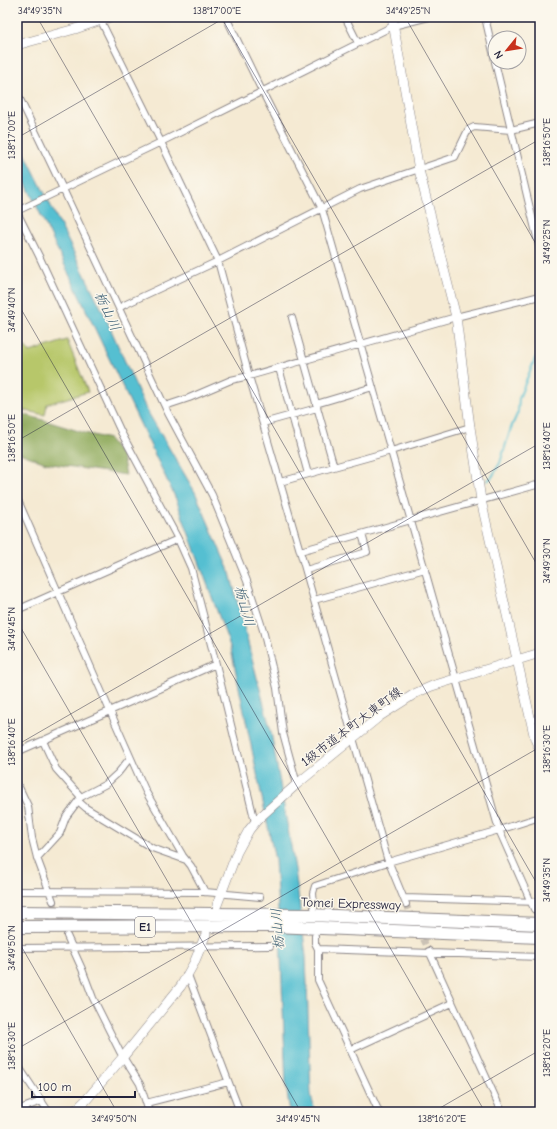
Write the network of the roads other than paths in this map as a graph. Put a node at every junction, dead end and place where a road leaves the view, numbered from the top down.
1 (110, 17) edge
2 (226, 17) edge
3 (345, 17) edge
4 (429, 17) edge
5 (485, 17) edge
6 (100, 19) edge
7 (392, 21) edge
8 (488, 30) edge
9 (358, 43) junction
10 (17, 45) edge
11 (497, 70) edge
12 (262, 92) junction
13 (17, 93) edge
14 (540, 123) edge
15 (511, 130) junction
16 (161, 142) junction
17 (419, 170) junction
18 (62, 189) junction
19 (322, 209) junction
20 (17, 211) edge
21 (540, 250) edge
22 (218, 261) junction
23 (540, 296) edge
24 (119, 308) junction
25 (292, 318) dead end
26 (456, 318) junction
27 (360, 344) junction
28 (303, 361) junction
29 (279, 368) junction
30 (249, 376) junction
31 (373, 387) junction
32 (165, 406) junction
33 (316, 406) junction
34 (292, 415) junction
35 (263, 423) junction
36 (470, 427) junction
37 (391, 451) junction
38 (334, 467) junction
39 (308, 474) junction
40 (280, 482) junction
41 (540, 484) edge
42 (17, 498) edge
43 (481, 500) junction
44 (411, 520) junction
45 (362, 534) junction
46 (178, 539) junction
47 (300, 551) junction
48 (425, 569) junction
49 (306, 570) junction
50 (58, 592) junction
51 (314, 600) junction
52 (17, 610) edge
53 (540, 653) edge
54 (516, 660) junction
55 (216, 664) junction
56 (456, 678) junction
57 (110, 711) junction
58 (353, 738) junction
59 (43, 741) junction
60 (540, 750) edge
61 (17, 752) edge
62 (130, 758) junction
63 (17, 783) edge
64 (295, 785) junction
65 (80, 799) junction
66 (540, 817) edge
67 (256, 821) junction
68 (499, 830) junction
69 (37, 858) junction
70 (186, 860) junction
71 (388, 862) junction
72 (17, 891) edge
73 (50, 892) junction
74 (205, 892) junction
75 (221, 893) junction
76 (260, 897) dead end
77 (54, 901) tunnel mouth
78 (531, 902) junction
79 (540, 902) edge
80 (217, 905) dead end
81 (534, 909) tunnel mouth
82 (312, 911) junction
83 (17, 912) edge
84 (540, 924) edge
85 (17, 927) edge
86 (312, 932) junction
87 (206, 934) dead end
88 (67, 936) dead end
89 (540, 937) edge
90 (270, 946) dead end
91 (72, 947) junction
92 (201, 947) junction
93 (17, 948) edge
94 (318, 949) junction
95 (429, 951) junction
96 (540, 957) edge
97 (188, 974) junction
98 (452, 1003) junction
99 (350, 1050) junction
100 (123, 1057) junction
101 (17, 1064) edge
102 (228, 1082) junction
103 (42, 1101) junction
104 (146, 1103) junction
105 (17, 1110) edge
106 (50, 1112) edge
107 (74, 1112) edge
108 (149, 1112) edge
109 (240, 1112) edge
110 (379, 1112) edge
111 (502, 1112) edge

1 - 6 street
2 - 12 street
3 - 9 street
4 - 7 street
5 - 8 street
6 - 10 street
6 - 16 street
7 - 9 street
7 - 17 street
9 - 12 street
11 - 15 street
12 - 16 street
12 - 19 street
13 - 18 street
14 - 15 street
15 - 17 street
15 - 21 street
16 - 18 street
16 - 22 street
17 - 19 street
17 - 26 street
18 - 20 street
18 - 24 street
19 - 22 street
19 - 27 street
20 - 46 street
22 - 24 street
22 - 30 street
23 - 26 street
24 - 32 street
25 - 28 street
26 - 27 street
26 - 36 street
27 - 28 street
27 - 31 street
28 - 29 street
28 - 33 street
29 - 30 street
29 - 34 street
30 - 32 street
30 - 35 street
31 - 33 street
31 - 37 street
32 - 64 street
33 - 34 street
33 - 38 street
34 - 35 street
34 - 39 street
35 - 40 street
36 - 37 street
36 - 43 street
37 - 38 street
37 - 44 street
38 - 39 street
39 - 40 street
40 - 47 street
41 - 43 street
42 - 50 street
43 - 44 street
43 - 54 street
44 - 45 street
44 - 48 street
45 - 47 street
45 - 49 street
46 - 50 street
46 - 55 street
47 - 49 street
48 - 51 street
48 - 56 street
49 - 51 street
50 - 52 street
50 - 57 street
51 - 58 street
53 - 54 street, 1級市道本町大東町線
54 - 56 street, 1級市道本町大東町線
54 - 60 street
55 - 57 street
55 - 67 street
56 - 58 street, 1級市道本町大東町線
56 - 68 street
57 - 59 street
57 - 62 street
58 - 64 street, 1級市道本町大東町線
58 - 71 street
59 - 61 street
59 - 65 street
62 - 65 street
62 - 70 street
63 - 69 street
64 - 67 street, 1級市道本町大東町線
65 - 69 street
65 - 70 street
66 - 68 street
67 - 75 street, 1級市道本町大東町線
68 - 71 street
68 - 78 street
69 - 73 street
70 - 74 street
71 - 78 street
71 - 82 street
72 - 73 street
73 - 74 street
73 - 77 street
74 - 75 street
75 - 76 street
75 - 80 street, 1級市道本町大東町線
78 - 79 street
78 - 81 street
82 - 83 highway, Tomei Expressway / E1
82 - 84 highway, Tomei Expressway / E1
85 - 86 highway, Tomei Expressway / E1
86 - 89 highway, Tomei Expressway / E1
86 - 94 street
87 - 92 street
88 - 91 street
90 - 92 street
91 - 92 street
91 - 93 street
91 - 100 street
92 - 97 street
94 - 95 street
94 - 99 street
95 - 96 street
95 - 98 street
97 - 100 street
97 - 102 street
98 - 99 street
98 - 111 street
99 - 110 street
100 - 104 street
100 - 107 street
101 - 103 street
102 - 104 street
102 - 109 street
103 - 105 street
103 - 106 street
104 - 108 street

